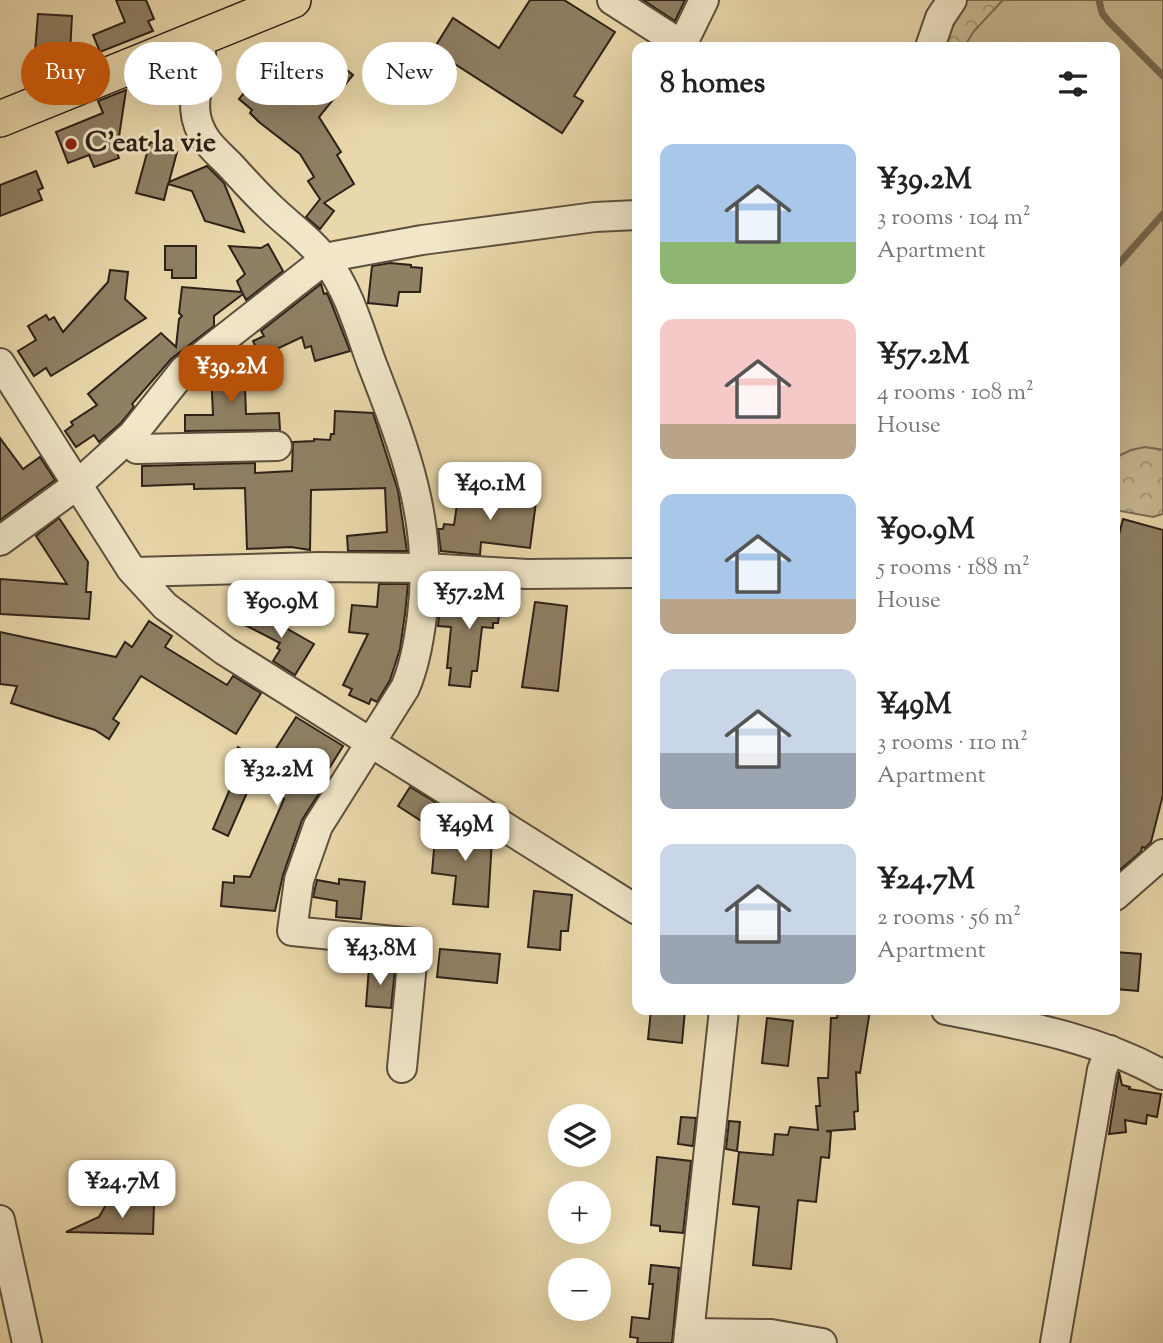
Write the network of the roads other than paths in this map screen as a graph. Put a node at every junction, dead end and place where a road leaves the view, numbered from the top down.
1 (293, 0) edge
2 (612, 0) edge
3 (704, 0) edge
4 (952, 0) edge
5 (198, 39) junction
6 (678, 42) edge
7 (686, 42) edge
8 (932, 42) edge
9 (0, 120) edge
10 (632, 215) edge
11 (327, 261) junction
12 (0, 363) edge
13 (127, 440) junction
14 (277, 446) dead end
15 (77, 485) junction
16 (0, 541) edge
17 (425, 568) junction
18 (134, 572) junction
19 (632, 573) edge
20 (370, 743) junction
21 (1163, 853) edge
22 (1120, 892) edge
23 (632, 907) edge
24 (723, 1015) edge
25 (998, 1015) edge
26 (1040, 1019) edge
27 (1110, 1050) junction
28 (402, 1068) dead end
29 (1163, 1075) edge
30 (0, 1220) edge
31 (688, 1338) edge
32 (27, 1343) edge
33 (822, 1343) edge
34 (1055, 1343) edge

1 - 5 main road
2 - 6 street
3 - 7 street
4 - 8 street
5 - 9 main road
5 - 11 street
10 - 11 street
11 - 13 street
11 - 17 street
12 - 15 street
13 - 14 street
13 - 15 street
15 - 16 street
15 - 18 street
17 - 18 street
17 - 19 street
17 - 20 street
18 - 20 street
20 - 23 street
20 - 28 street
21 - 22 street
24 - 31 street
25 - 26 street
26 - 27 street
27 - 29 street
27 - 34 street
30 - 32 street
31 - 33 street

